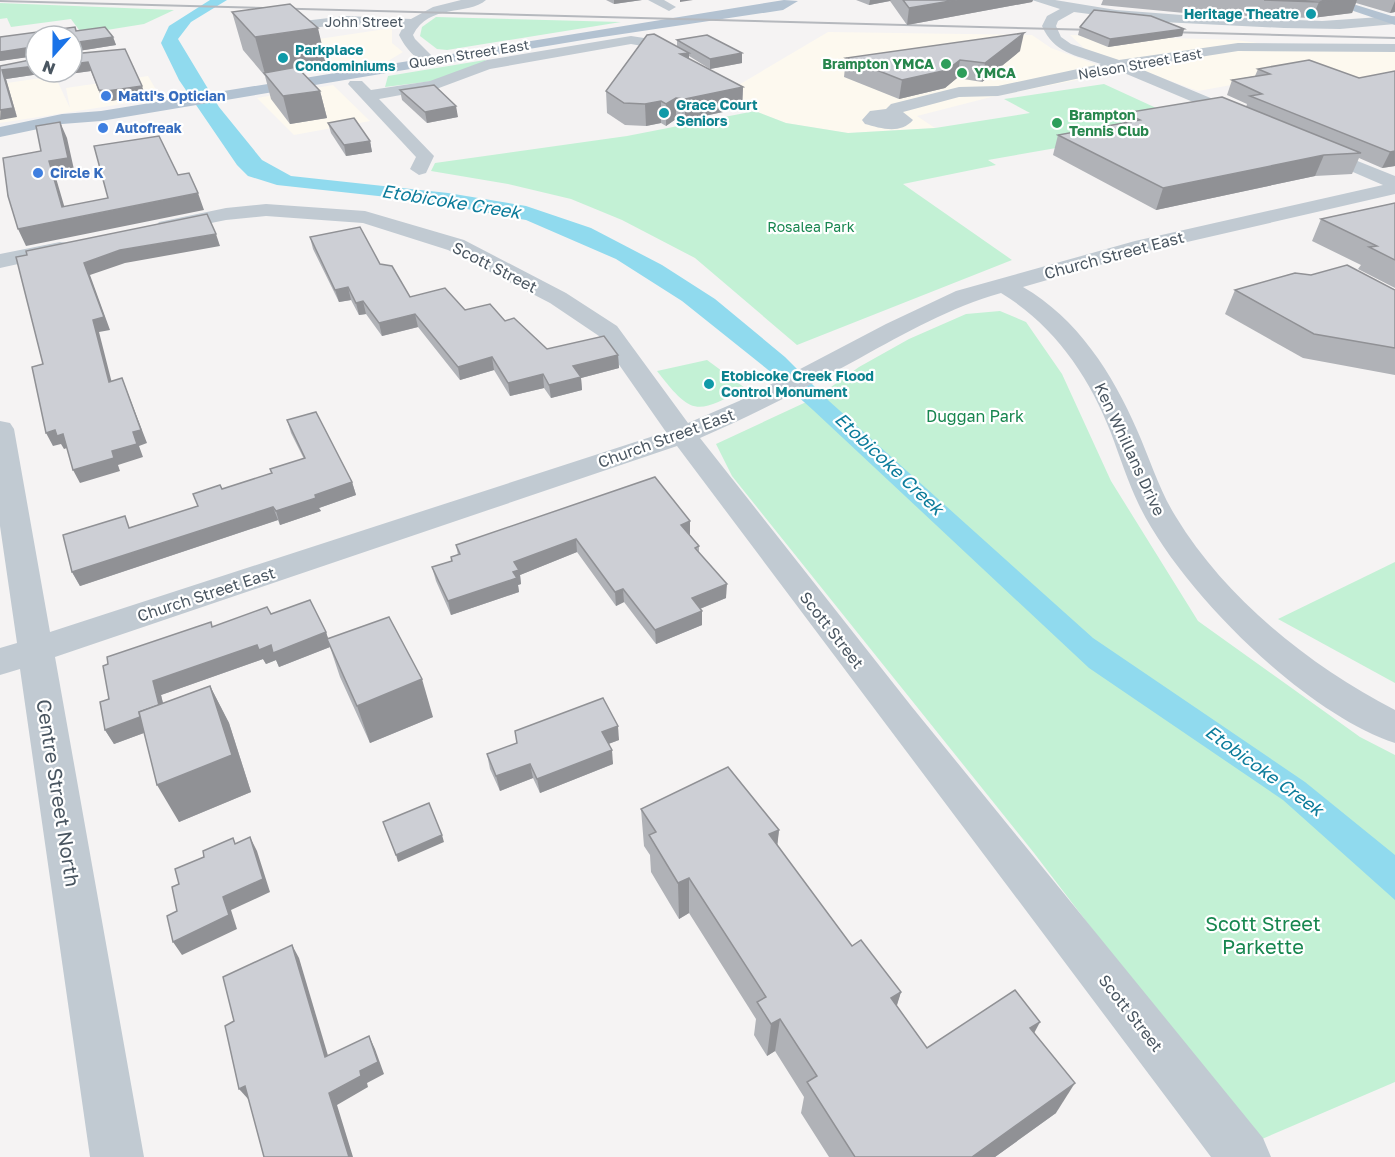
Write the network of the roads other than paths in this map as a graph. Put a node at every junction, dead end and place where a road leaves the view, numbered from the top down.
1 (480, 0) edge
2 (654, 0) edge
3 (1038, 0) edge
4 (1327, 0) edge
5 (796, 1) edge
6 (669, 7) dead end
7 (1071, 8) junction
8 (1394, 20) edge
9 (414, 22) junction
10 (253, 31) edge
11 (1395, 48) edge
12 (429, 60) junction
13 (1118, 65) junction
14 (702, 71) edge
15 (346, 74) junction
16 (366, 96) junction
17 (891, 114) dead end
18 (101, 116) junction
19 (1259, 124) edge
20 (0, 132) edge
21 (0, 141) edge
22 (1300, 142) edge
23 (420, 169) dead end
24 (1395, 183) edge
25 (1395, 188) edge
26 (383, 201) dead end
27 (365, 218) junction
28 (146, 231) edge
29 (78, 244) edge
30 (0, 261) edge
31 (1002, 284) junction
32 (0, 429) edge
33 (683, 435) junction
34 (17, 656) edge
35 (1395, 728) edge
36 (117, 1157) edge
37 (1244, 1157) edge

1 - 9 street, John Street
2 - 6 street
3 - 7 street
4 - 8 main road
5 - 12 main road, Queen Street East
7 - 8 street
7 - 13 street
9 - 10 street, John Street
9 - 12 street
11 - 13 street, Nelson Street East
12 - 15 main road, Queen Street East
13 - 17 street, Nelson Street East
13 - 19 street
14 - 16 street
15 - 16 street
15 - 18 main road, Queen Street East
16 - 23 street
18 - 20 main road, Queen Street East
18 - 21 main road, Queen Street East
22 - 24 street
25 - 31 street, Church Street East
26 - 27 street
27 - 28 street
27 - 33 street, Scott Street
29 - 30 street
31 - 33 street, Church Street East
31 - 35 street, Ken Whillans Drive
32 - 34 street, Centre Street North
33 - 34 street, Church Street East
33 - 37 street, Scott Street
34 - 36 street, Centre Street North

